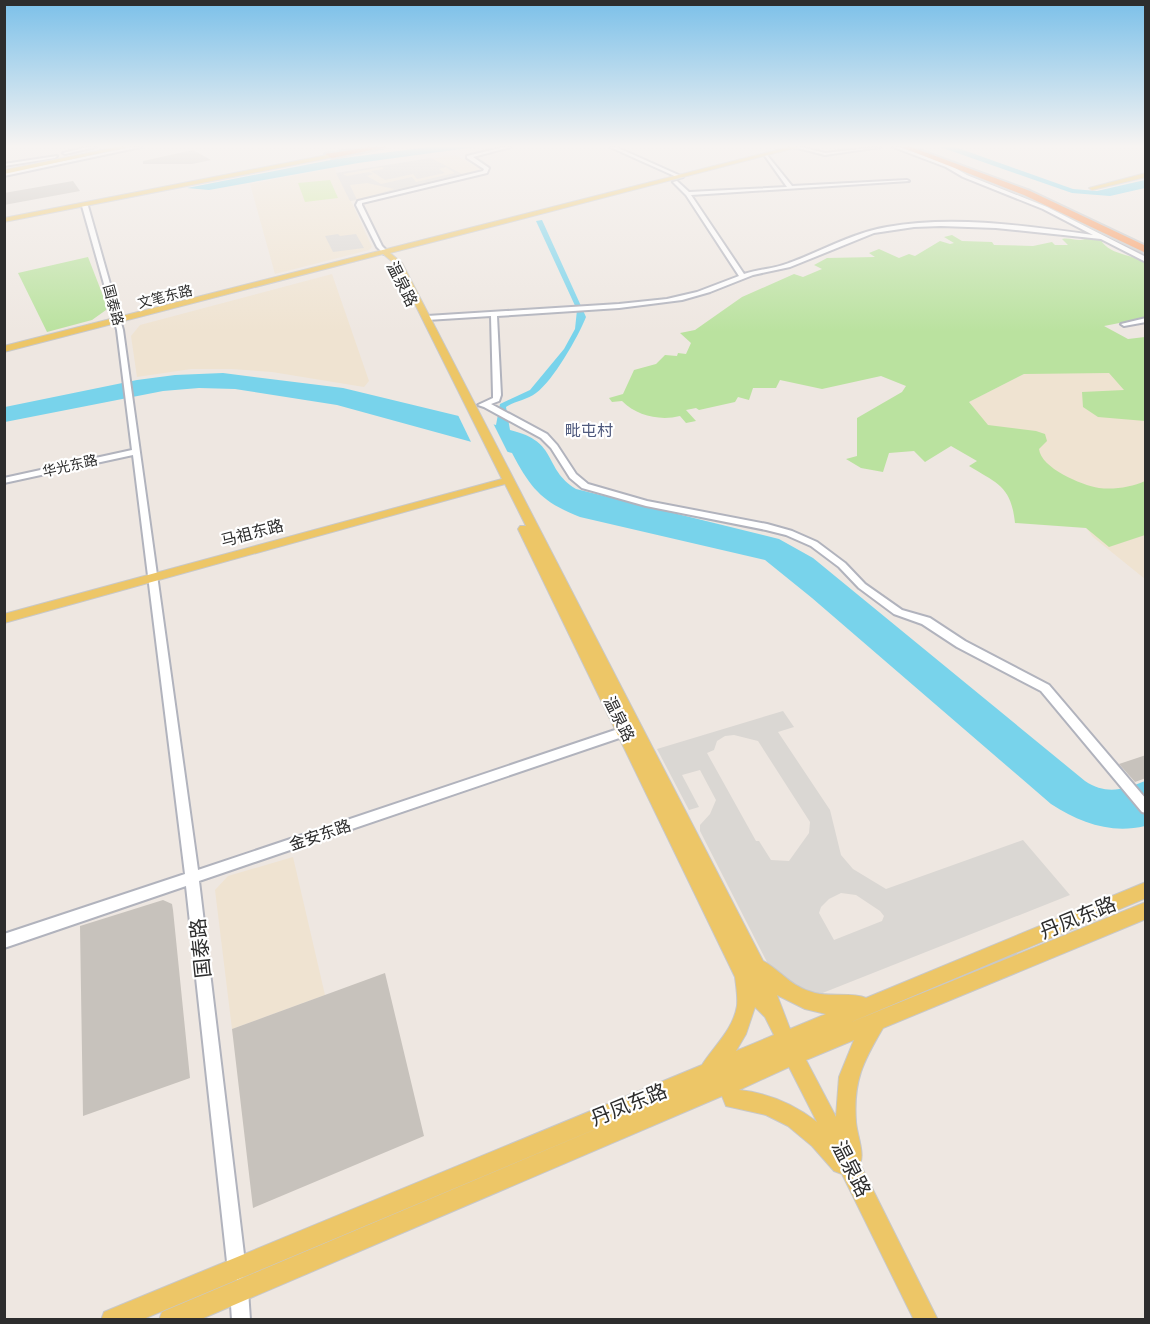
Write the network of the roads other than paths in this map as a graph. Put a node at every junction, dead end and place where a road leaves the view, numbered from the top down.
1 (56, 209) edge
2 (86, 209) edge
3 (361, 209) edge
4 (560, 209) edge
5 (698, 209) edge
6 (1047, 209) edge
7 (1060, 209) edge
8 (1072, 209) edge
9 (4, 219) edge
10 (1105, 238) junction
11 (1146, 244) edge
12 (1146, 250) edge
13 (386, 253) junction
14 (1146, 260) edge
15 (743, 277) junction
16 (494, 315) junction
17 (427, 318) junction
18 (1146, 320) edge
19 (118, 321) junction
20 (1124, 324) dead end
21 (4, 350) edge
22 (484, 404) junction
23 (472, 412) junction
24 (135, 452) junction
25 (4, 481) edge
26 (505, 481) junction
27 (152, 578) junction
28 (4, 619) edge
29 (631, 730) junction
30 (1146, 808) edge
31 (192, 878) junction
32 (1146, 890) edge
33 (1146, 910) edge
34 (4, 941) edge
35 (742, 954) junction
36 (882, 999) junction
37 (876, 1021) junction
38 (790, 1048) junction
39 (708, 1072) junction
40 (727, 1084) junction
41 (864, 1194) junction
42 (236, 1267) junction
43 (239, 1290) junction
44 (112, 1320) edge
45 (170, 1320) edge
46 (241, 1320) edge
47 (927, 1320) edge

1 - 9 main road
2 - 19 street, 国泰路
3 - 13 street
4 - 13 main road, 文笔东路
5 - 15 street
6 - 10 street
7 - 12 highway
8 - 11 highway
10 - 14 street
10 - 15 street
13 - 17 main road, 温泉路
13 - 19 main road, 文笔东路
13 - 23 main road, 温泉路
15 - 16 street
16 - 17 street
16 - 22 street
17 - 23 main road, 温泉路
18 - 20 street
19 - 21 main road, 文笔东路
19 - 24 street, 国泰路
22 - 23 street
22 - 30 street
23 - 26 main road, 温泉路
24 - 25 street, 华光东路
24 - 27 street, 国泰路
26 - 27 main road, 马祖东路
26 - 29 main road, 温泉路
27 - 28 main road, 马祖东路
27 - 31 street, 国泰路
29 - 31 street, 金安东路
29 - 35 main road, 温泉路
31 - 34 street, 金安东路
31 - 42 street, 国泰路
32 - 36 main road, 丹凤东路
33 - 37 main road, 丹凤东路
35 - 36 main road
35 - 38 main road, 温泉路
35 - 39 main road
36 - 38 main road, 丹凤东路
37 - 38 main road, 丹凤东路
37 - 41 main road
38 - 39 main road, 丹凤东路
38 - 40 main road, 丹凤东路
38 - 41 main road, 温泉路
39 - 42 main road, 丹凤东路
40 - 41 main road
40 - 43 main road, 丹凤东路
41 - 47 main road, 温泉路
42 - 43 street, 国泰路
42 - 44 main road, 丹凤东路
43 - 45 main road, 丹凤东路
43 - 46 street, 国泰路

